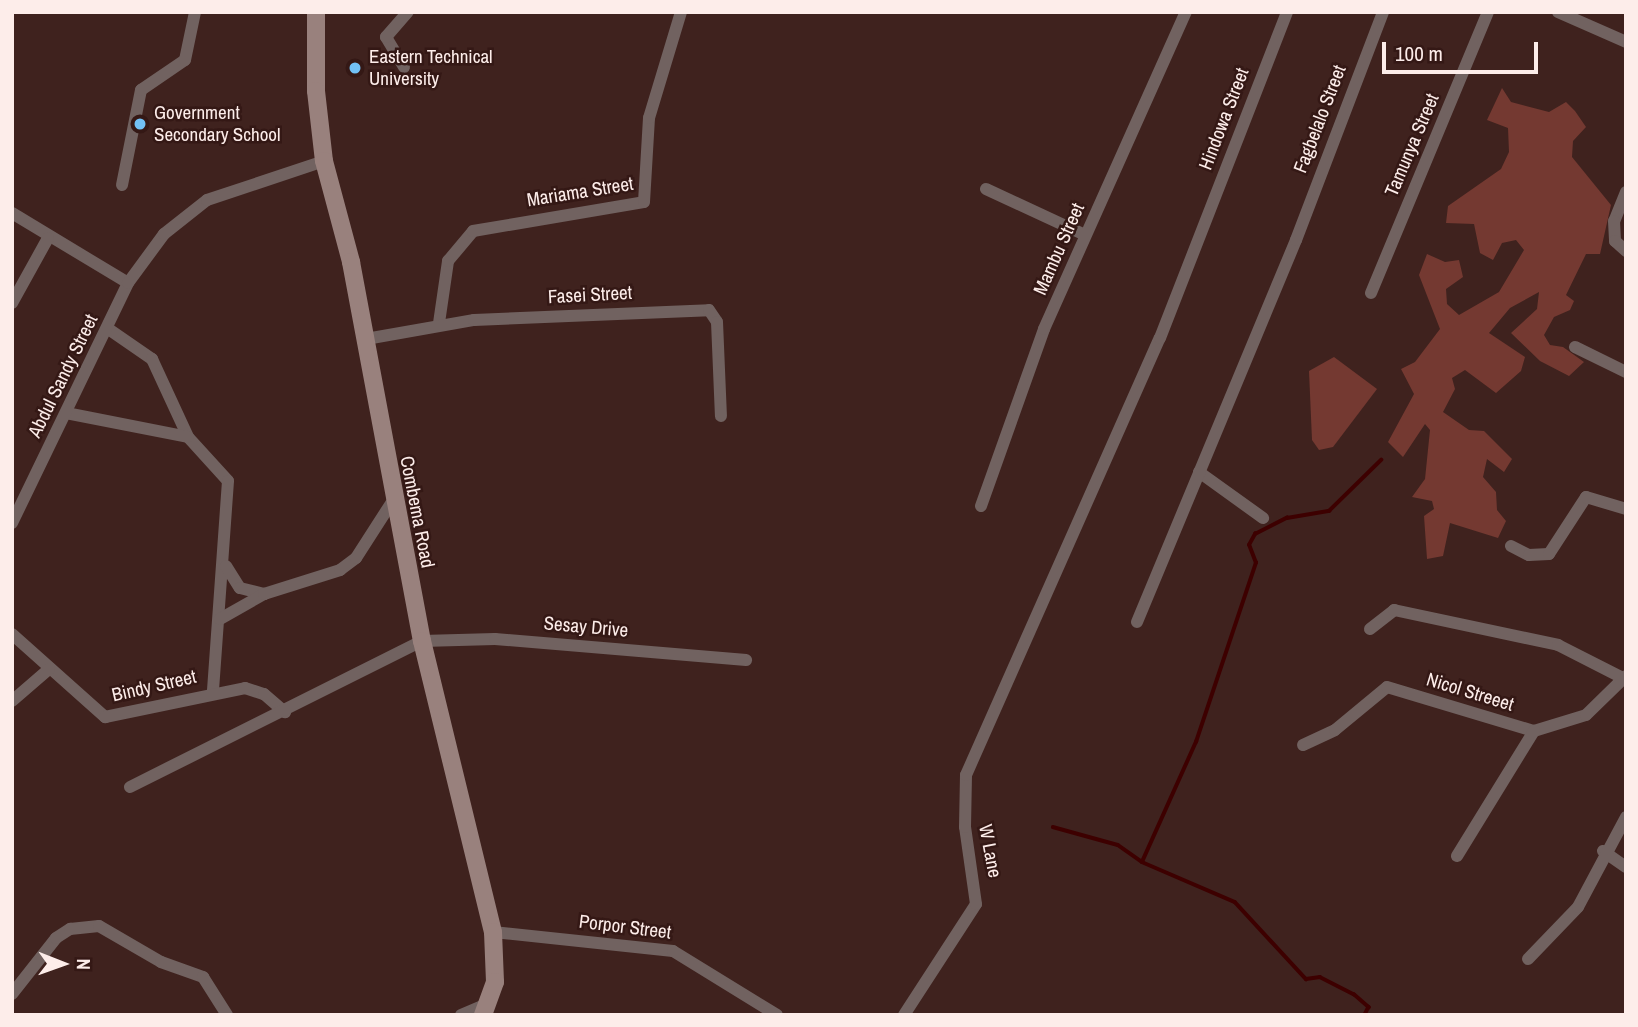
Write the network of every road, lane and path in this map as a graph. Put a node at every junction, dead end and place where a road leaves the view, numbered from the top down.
1 (195, 12) edge
2 (316, 12) edge
3 (408, 12) edge
4 (681, 12) edge
5 (1186, 12) edge
6 (1287, 12) edge
7 (1384, 12) edge
8 (1488, 12) edge
9 (1558, 12) edge
10 (1590, 19) edge
11 (1626, 42) edge
12 (404, 67) dead end
13 (324, 161) junction
14 (121, 185) dead end
15 (986, 189) dead end
16 (1626, 192) edge
17 (12, 213) edge
18 (1085, 235) junction
19 (48, 238) junction
20 (1626, 250) edge
21 (128, 283) junction
22 (1371, 293) dead end
23 (12, 303) edge
24 (439, 323) junction
25 (107, 328) junction
26 (366, 339) junction
27 (1575, 347) dead end
28 (1626, 372) edge
29 (66, 413) junction
30 (721, 416) dead end
31 (188, 438) junction
32 (1199, 472) junction
33 (392, 502) junction
34 (981, 506) dead end
35 (1626, 509) edge
36 (1263, 518) dead end
37 (12, 523) edge
38 (1511, 546) dead end
39 (225, 563) junction
40 (264, 594) junction
41 (220, 619) junction
42 (1137, 622) dead end
43 (1370, 629) dead end
44 (12, 634) edge
45 (422, 641) junction
46 (746, 660) dead end
47 (49, 669) junction
48 (1624, 677) edge
49 (1008, 682) joint
50 (213, 692) junction
51 (12, 701) edge
52 (285, 712) junction
53 (1534, 731) junction
54 (1303, 745) dead end
55 (130, 787) dead end
56 (1626, 817) edge
57 (1603, 851) junction
58 (1457, 856) dead end
59 (1626, 867) edge
60 (493, 932) junction
61 (1528, 959) dead end
62 (12, 994) edge
63 (486, 1009) edge
64 (227, 1015) edge
65 (461, 1015) edge
66 (777, 1015) edge
67 (904, 1015) edge

1 - 14 street
2 - 13 street, Combema Road
3 - 12 street
4 - 24 street, Mariama Street
5 - 18 street, Mambu Street
6 - 49 street, Hindowa Street
7 - 32 street, Fagbelalo Street
8 - 22 street, Tamunya Street
9 - 10 street
10 - 11 street
13 - 21 street, Abdul Sandy Street
13 - 26 street, Combema Road
15 - 18 street
16 - 20 street
17 - 19 street
18 - 34 street, Mambu Street
19 - 21 street
19 - 23 street
21 - 25 street, Abdul Sandy Street
24 - 26 street, Fasei Street
24 - 30 street, Fasei Street
25 - 29 street, Abdul Sandy Street
25 - 31 street
26 - 33 street, Combema Road
27 - 28 street
29 - 31 street
29 - 37 street, Abdul Sandy Street
31 - 39 street
32 - 36 street
32 - 42 street, Fagbelalo Street
33 - 40 street
33 - 45 street, Combema Road
35 - 38 street
39 - 40 street
39 - 41 street
40 - 41 street
41 - 50 street
43 - 48 street
44 - 47 street, Bindy Street
45 - 46 street, Sesay Drive
45 - 52 street
45 - 60 street, Combema Road
47 - 50 street, Bindy Street
47 - 51 street
48 - 53 street, Nicol Streeet
49 - 67 street, W Lane
50 - 52 street, Bindy Street
52 - 55 street
53 - 54 street, Nicol Streeet
53 - 58 street
56 - 57 street
57 - 59 street
57 - 61 street
60 - 63 street, Combema Road
60 - 66 street, Porpor Street
62 - 64 street
63 - 65 street

